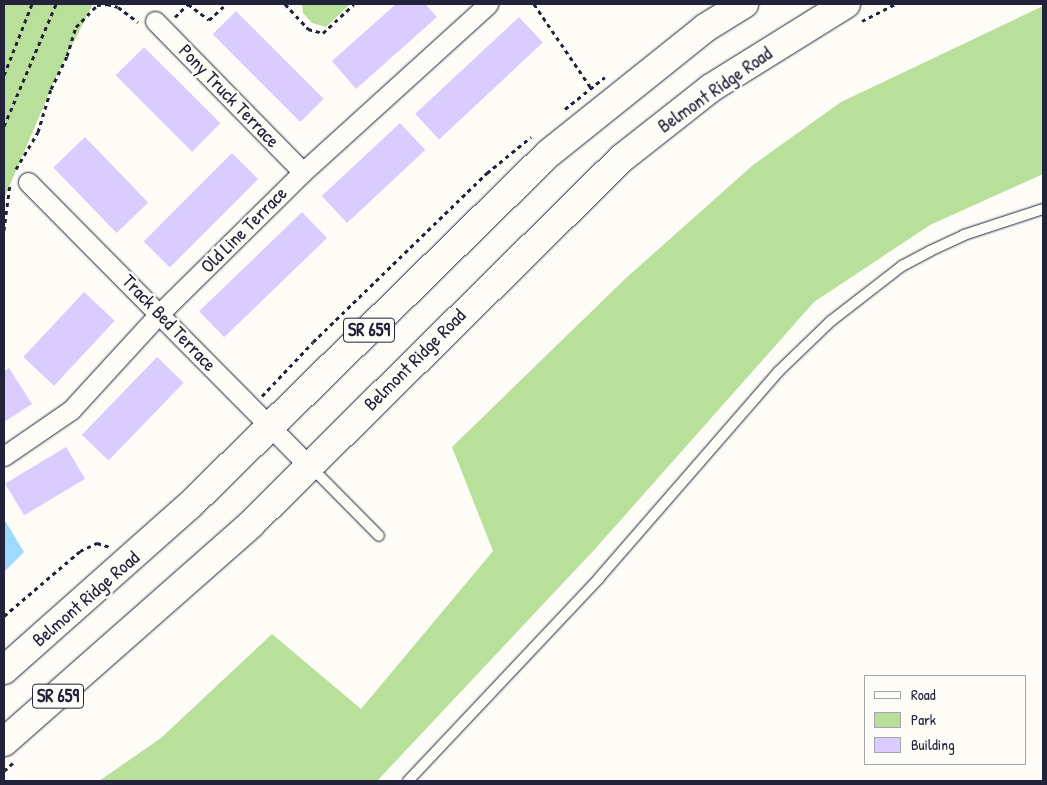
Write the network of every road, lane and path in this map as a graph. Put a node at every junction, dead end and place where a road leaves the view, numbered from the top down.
1 (32, 4) edge
2 (56, 4) edge
3 (106, 4) edge
4 (188, 4) edge
5 (226, 4) edge
6 (286, 4) edge
7 (354, 4) edge
8 (488, 4) edge
9 (534, 4) edge
10 (895, 4) edge
11 (732, 7) edge
12 (852, 13) edge
13 (155, 21) dead end
14 (4, 75) edge
15 (591, 88) dead end
16 (4, 126) edge
17 (302, 172) junction
18 (17, 178) junction
19 (1043, 209) edge
20 (4, 230) edge
21 (160, 313) junction
22 (269, 427) junction
23 (4, 456) edge
24 (309, 466) junction
25 (379, 536) dead end
26 (110, 548) dead end
27 (4, 616) edge
28 (4, 670) edge
29 (10, 752) edge
30 (4, 771) edge
31 (408, 781) edge

1 - 14 path
2 - 16 path
3 - 18 path
4 - 5 path
6 - 7 path
8 - 17 street, Old Line Terrace
9 - 15 path
10 - 12 path
11 - 22 main road, Belmont Ridge Road / SR 659
12 - 24 main road, Belmont Ridge Road / SR 659
13 - 17 street, Pony Truck Terrace
17 - 21 street, Old Line Terrace
18 - 20 path
18 - 21 street, Track Bed Terrace
19 - 31 lane
21 - 22 street, Track Bed Terrace
21 - 23 street, Old Line Terrace
22 - 24 street, Track Bed Terrace
22 - 28 main road, Belmont Ridge Road / SR 659
24 - 25 lane
24 - 29 main road, Belmont Ridge Road / SR 659
26 - 27 path
29 - 30 path

